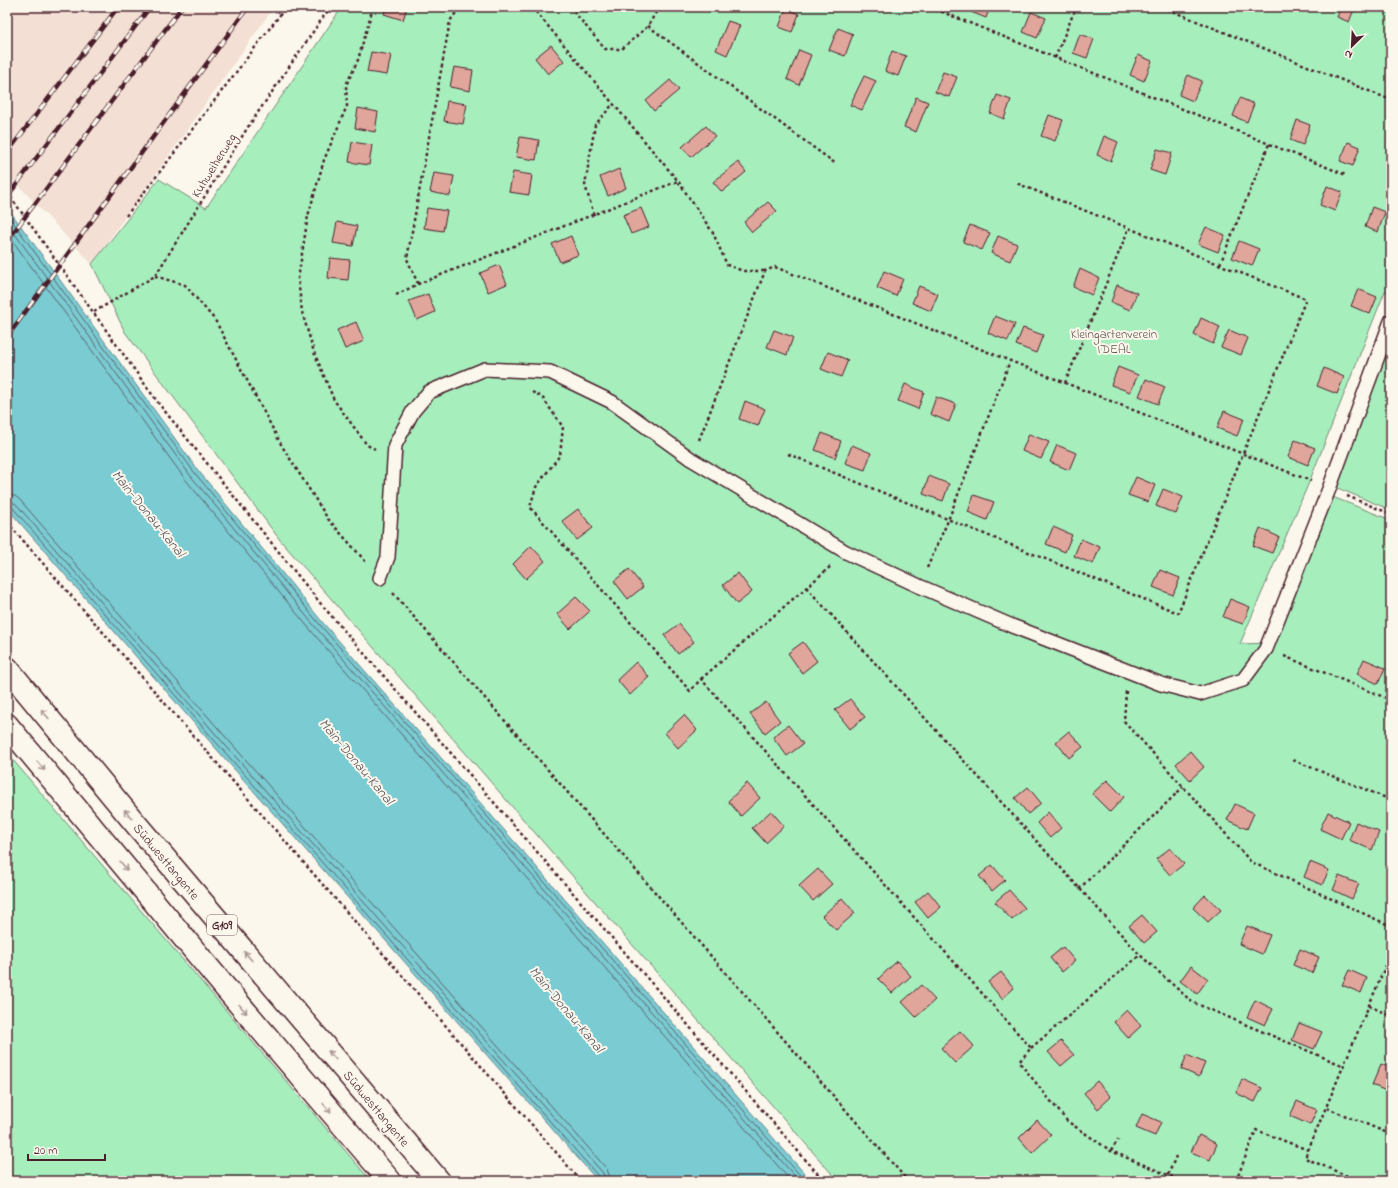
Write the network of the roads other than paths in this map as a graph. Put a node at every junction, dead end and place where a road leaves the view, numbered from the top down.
1 (1391, 321) edge
2 (380, 578) road end
3 (7, 668) edge
4 (7, 726) edge
5 (390, 1181) edge
6 (439, 1181) edge

1 - 2 lane
6 -> 3 highway, Südwesttangente / G109
4 -> 5 highway

